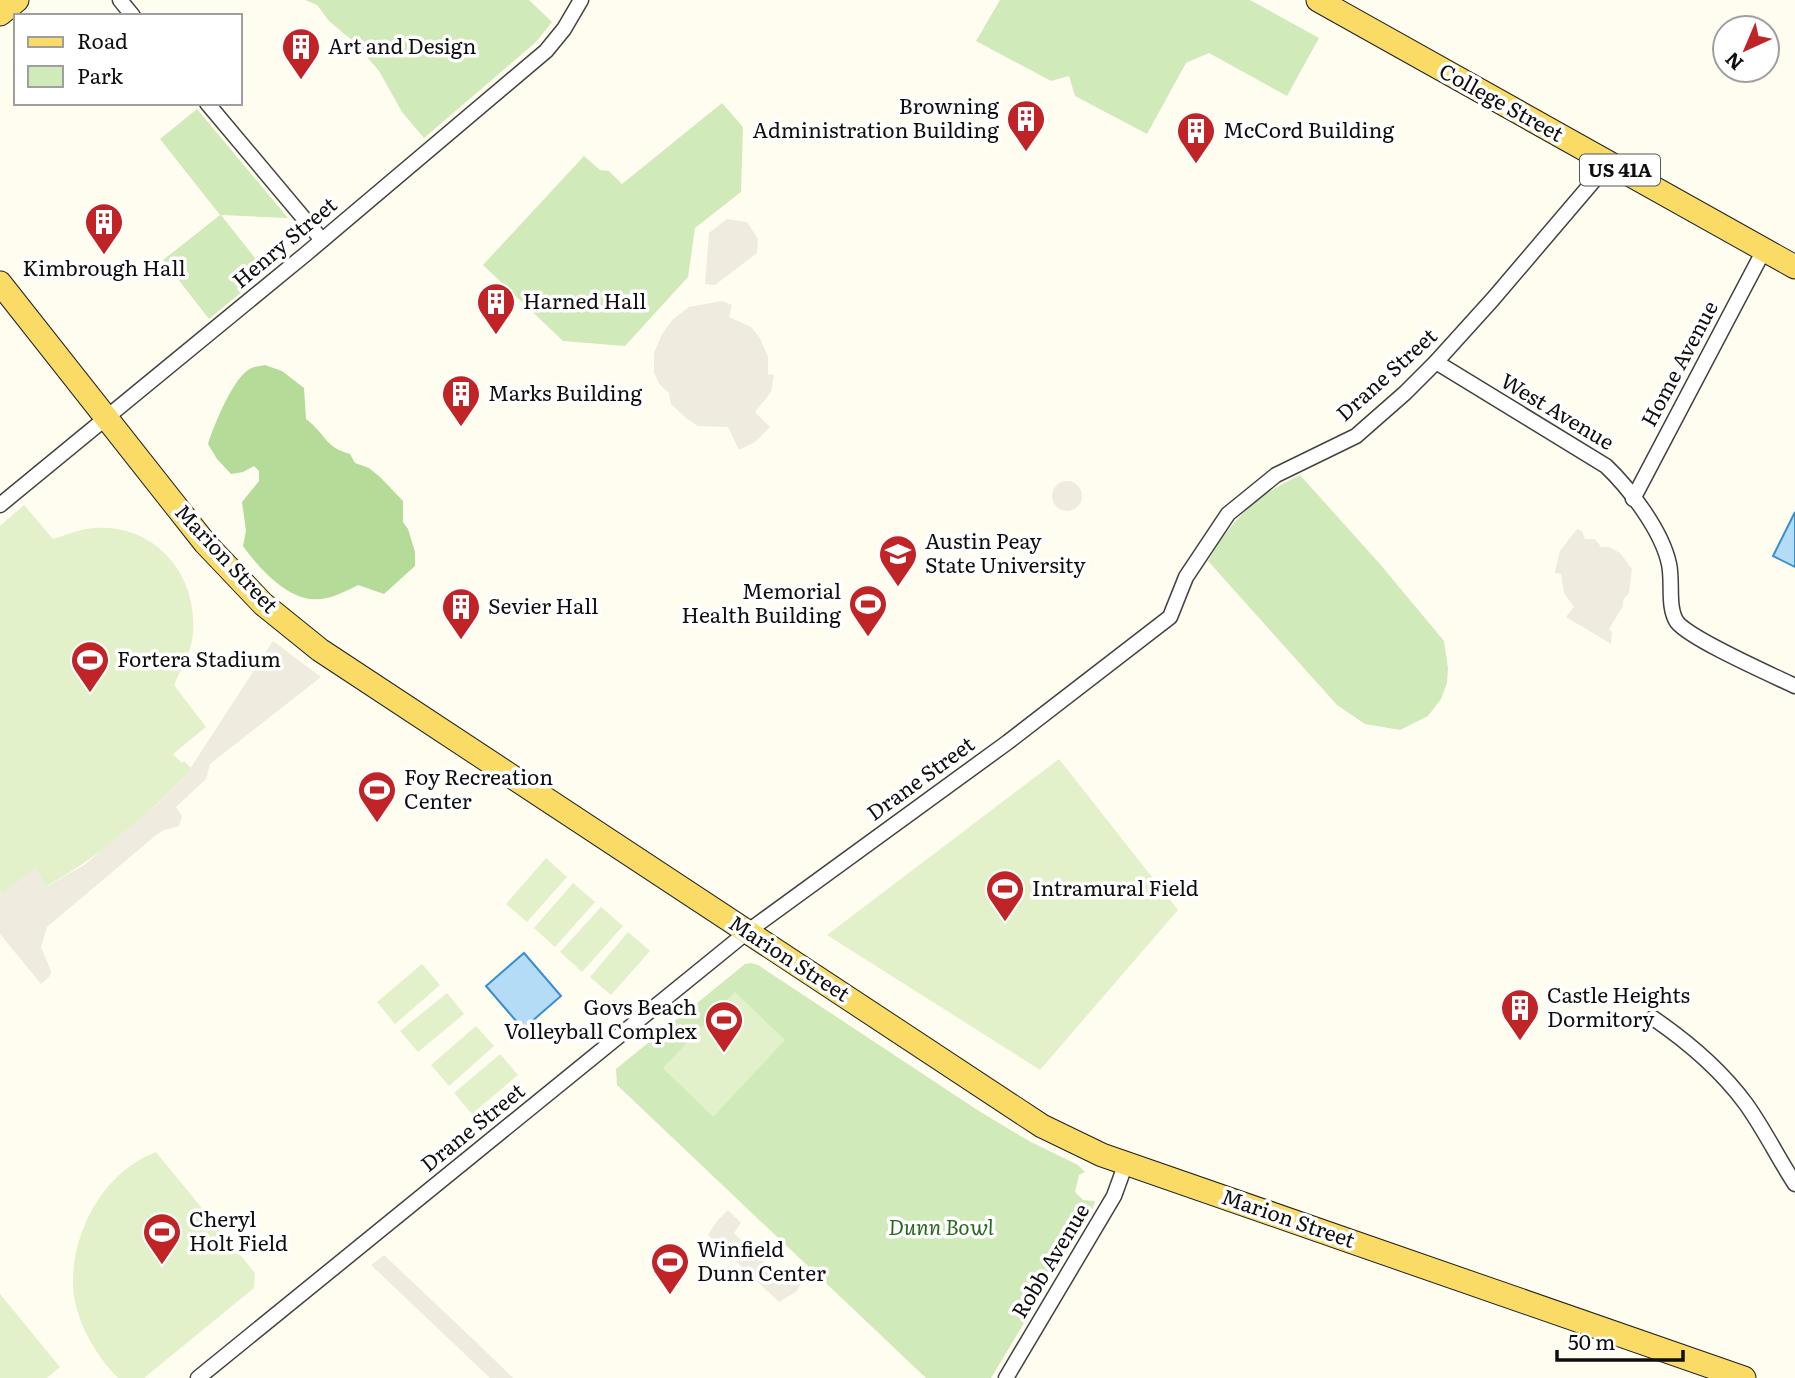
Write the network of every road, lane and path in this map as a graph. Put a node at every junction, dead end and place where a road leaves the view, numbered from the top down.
1 (17, 0) edge
2 (120, 0) edge
3 (581, 0) edge
4 (1318, 0) edge
5 (0, 14) edge
6 (131, 14) edge
7 (209, 105) edge
8 (1608, 164) junction
9 (322, 240) junction
10 (1764, 250) junction
11 (1794, 265) edge
12 (0, 283) edge
13 (1436, 362) junction
14 (107, 418) junction
15 (1633, 499) junction
16 (0, 505) edge
17 (1795, 686) edge
18 (747, 932) junction
19 (1653, 1018) dead end
20 (1126, 1163) junction
21 (1795, 1184) edge
22 (198, 1378) edge
23 (1006, 1378) edge
24 (1744, 1378) edge

1 - 5 main road
2 - 6 street
3 - 9 street, Henry Street
4 - 8 main road, College Street / US 41A
7 - 9 street
8 - 10 main road, College Street / US 41A
8 - 13 street, Drane Street
9 - 14 street, Henry Street
10 - 11 main road, College Street / US 41A
10 - 15 street, Home Avenue
12 - 14 main road, Marion Street
13 - 15 street, West Avenue
13 - 18 street, Drane Street
14 - 16 street, Henry Street
14 - 18 main road, Marion Street
15 - 17 street, West Avenue
18 - 20 main road, Marion Street
18 - 22 street, Drane Street
19 - 21 street
20 - 23 street, Robb Avenue
20 - 24 main road, Marion Street

